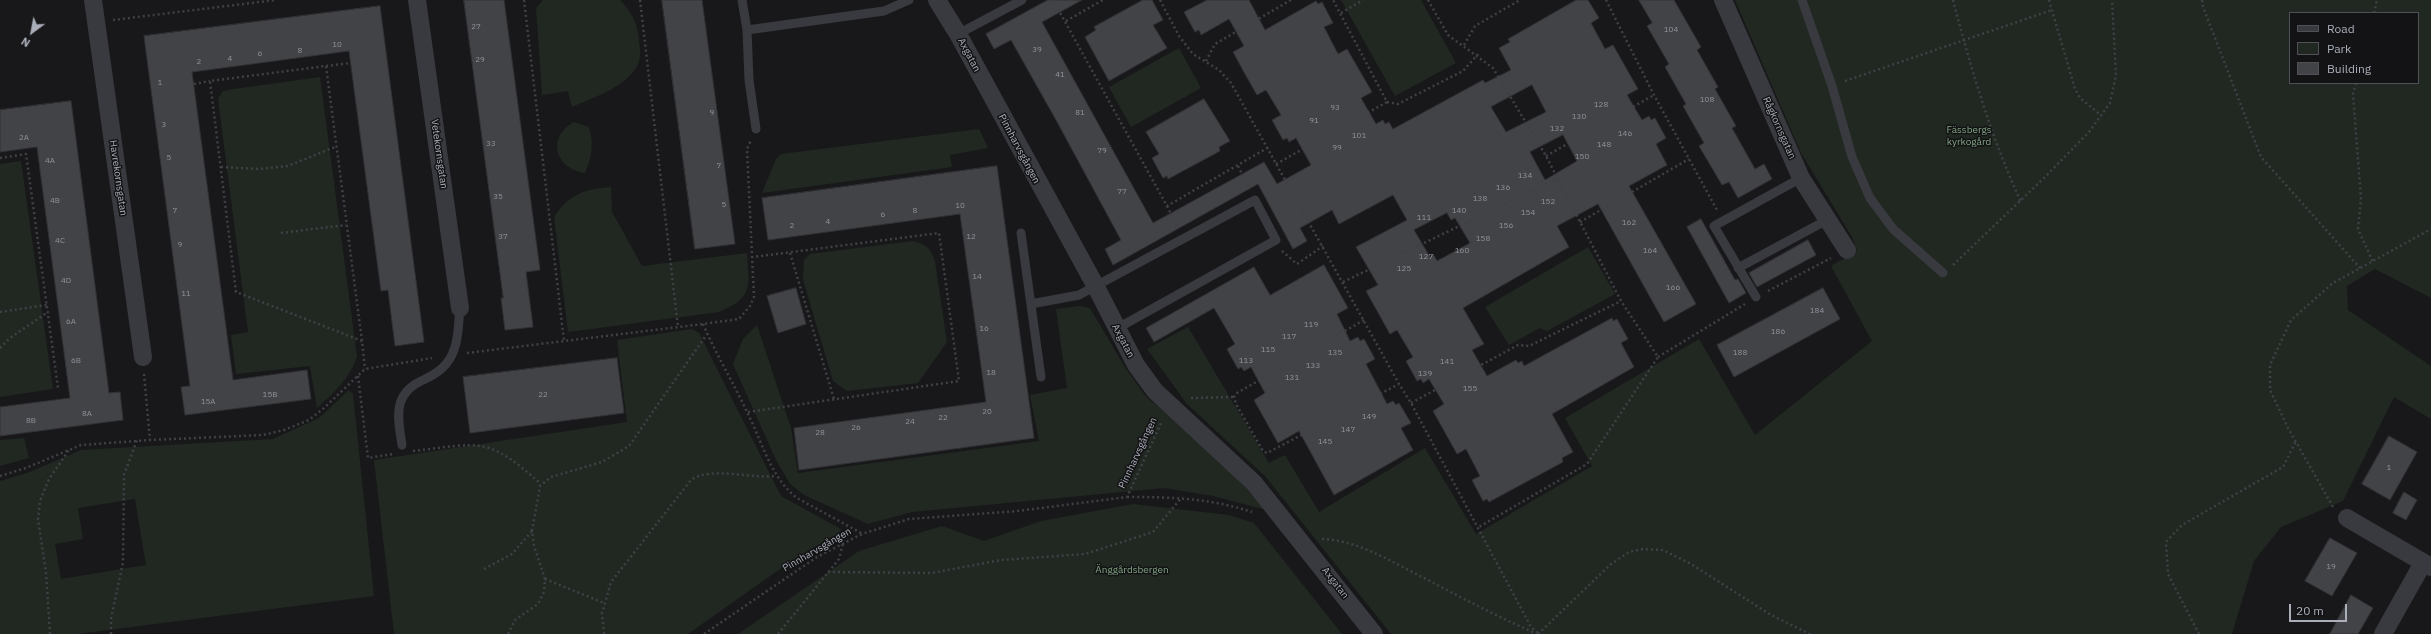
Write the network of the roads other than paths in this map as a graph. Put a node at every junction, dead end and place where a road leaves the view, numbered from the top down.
1 (93, 0) edge
2 (417, 0) edge
3 (742, 0) edge
4 (909, 0) edge
5 (937, 0) edge
6 (1022, 0) edge
7 (1723, 0) edge
8 (1802, 0) edge
9 (746, 30) junction
10 (958, 34) junction
11 (756, 129) dead end
12 (1801, 178) junction
13 (1828, 220) junction
14 (1021, 234) dead end
15 (1847, 250) dead end
16 (1738, 268) junction
17 (1943, 273) road end
18 (1095, 285) junction
19 (1756, 297) dead end
20 (1031, 304) junction
21 (460, 308) joint
22 (1116, 329) junction
23 (143, 357) road end
24 (1041, 377) dead end
25 (400, 449) road end
26 (2347, 518) road end
27 (2427, 565) edge
28 (1374, 634) edge
29 (2383, 634) edge

1 - 23 street, Havrekornsgatan
2 - 21 street, Vetekornsgatan
3 - 9 lane
4 - 9 lane
5 - 10 street, Axgatan
6 - 10 lane
7 - 12 street, Rågkornsgatan
8 - 17 lane
9 - 11 lane
10 - 18 street, Axgatan
12 - 13 street, Rågkornsgatan
12 - 16 lane
13 - 15 street, Rågkornsgatan
13 - 16 lane
14 - 20 lane
16 - 19 lane
18 - 20 lane
18 - 22 street, Axgatan
18 - 22 lane
20 - 24 lane
21 - 25 lane
22 - 28 street, Axgatan
26 - 27 street
27 - 29 street

